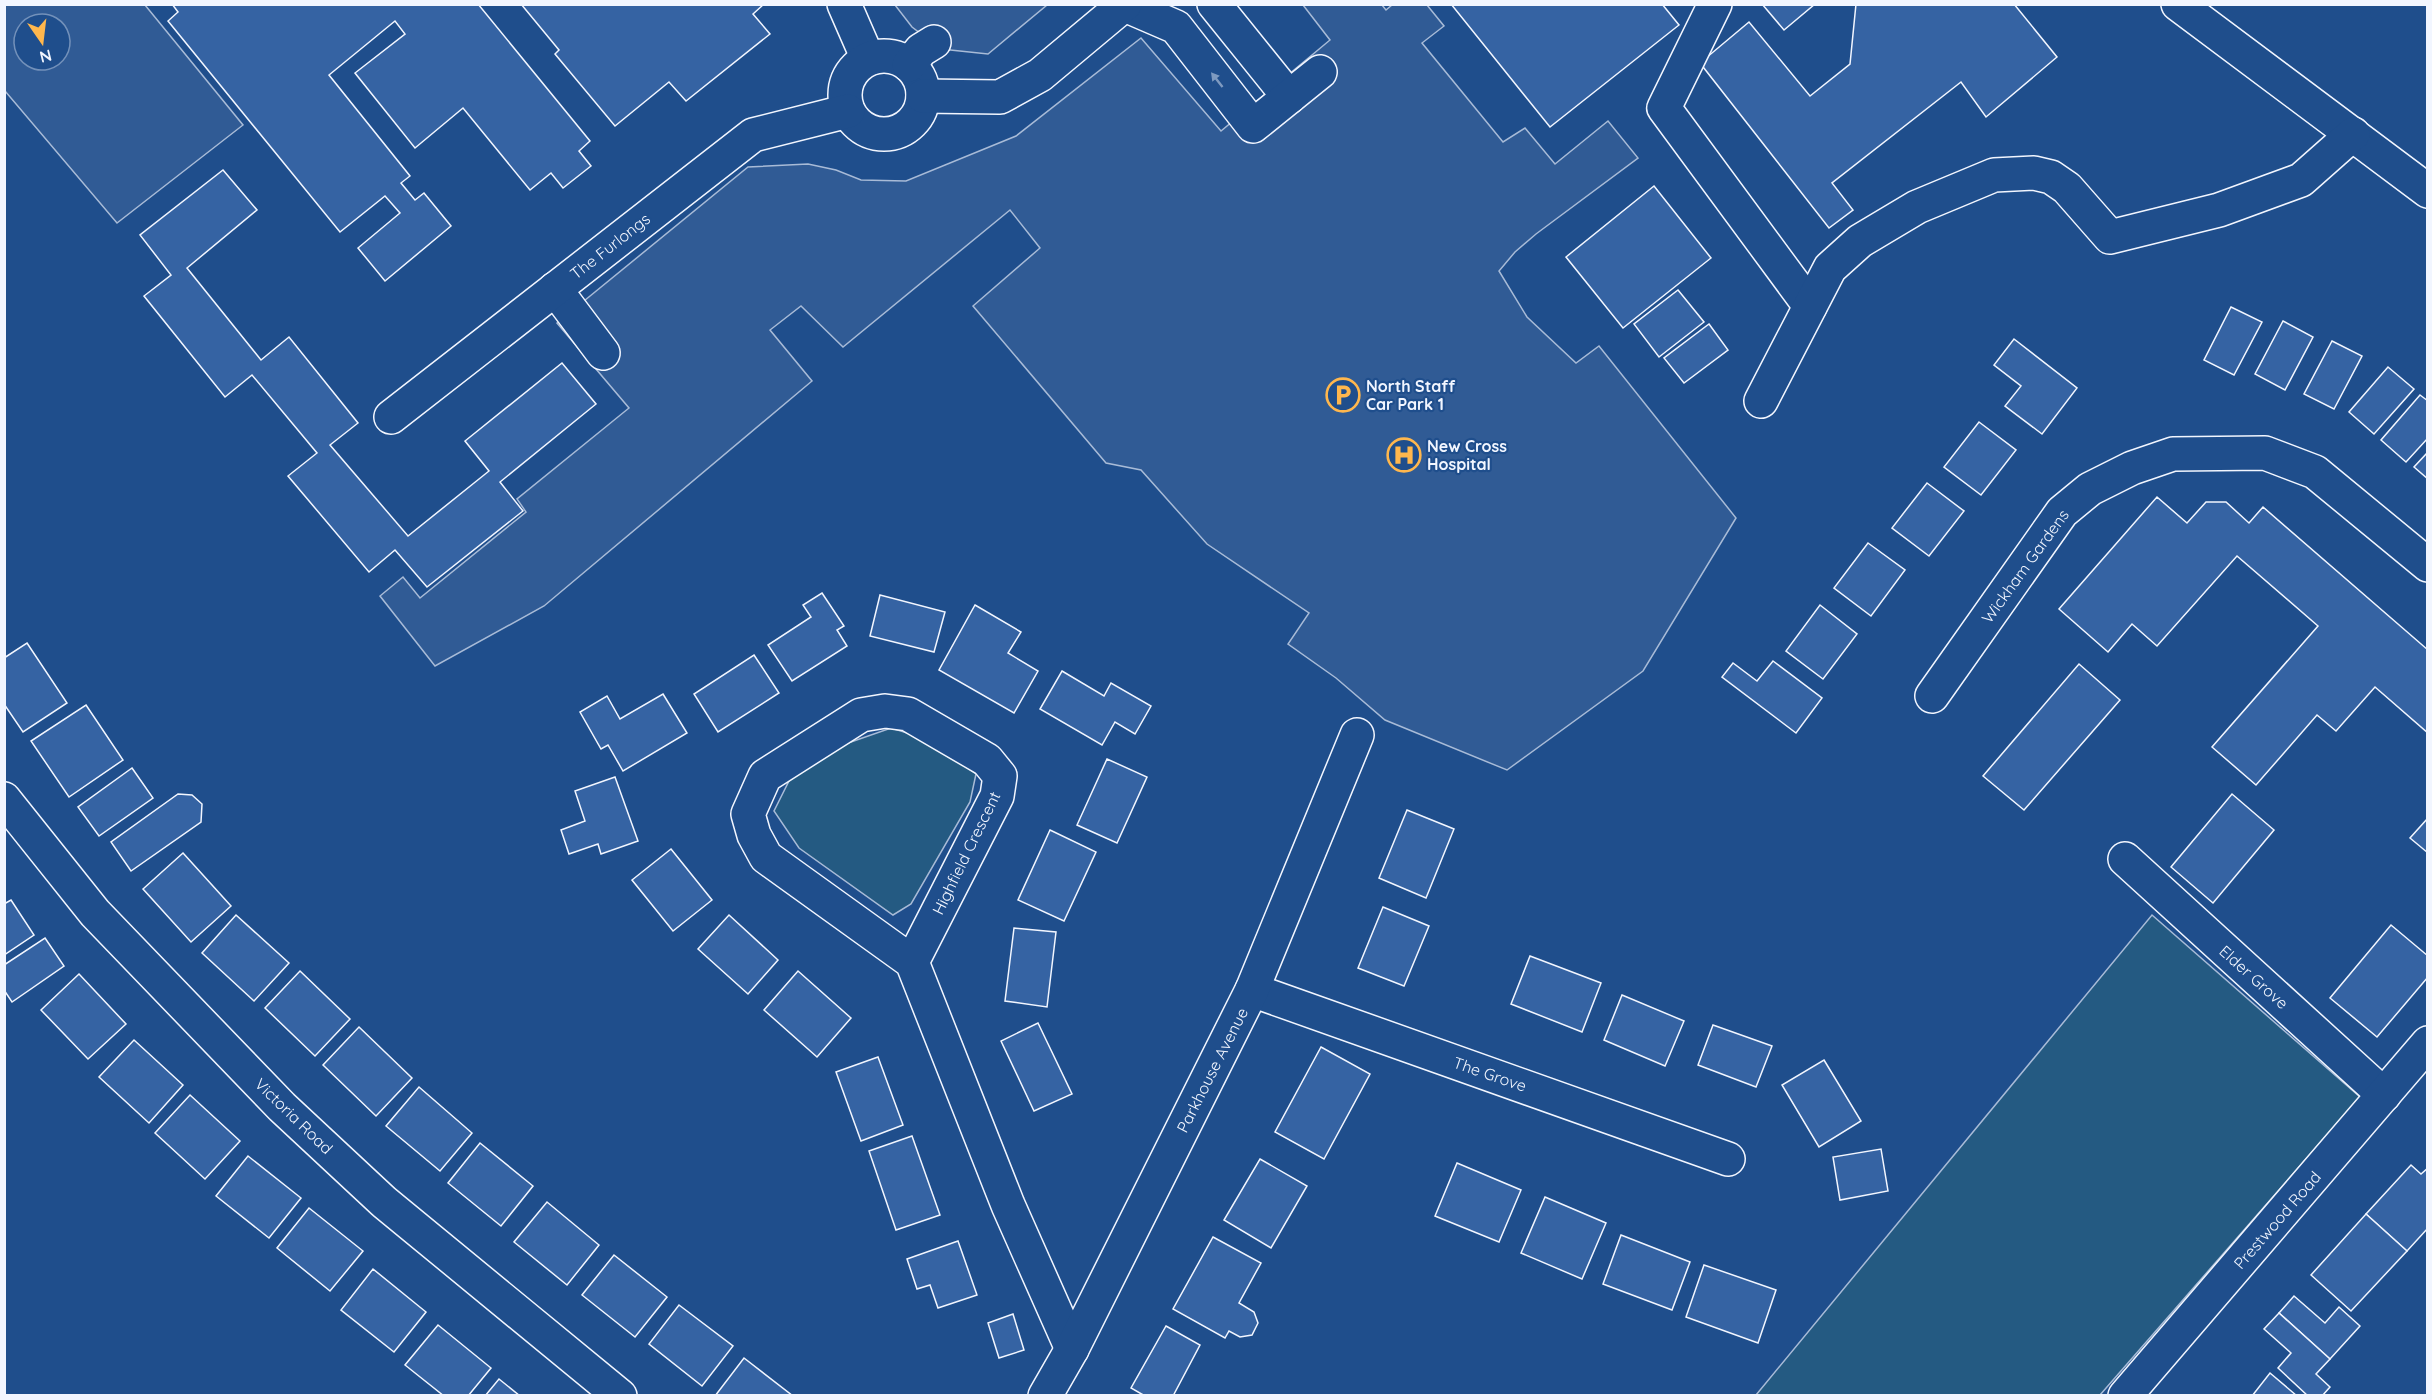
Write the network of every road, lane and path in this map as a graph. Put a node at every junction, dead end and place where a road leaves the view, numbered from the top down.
1 (844, 4) edge
2 (1214, 4) edge
3 (1715, 4) edge
4 (2178, 4) edge
5 (1125, 5) edge
6 (934, 42) dead end
7 (868, 59) junction
8 (909, 65) junction
9 (1320, 72) dead end
10 (923, 96) junction
11 (1289, 97) junction
12 (848, 111) junction
13 (2353, 134) junction
14 (2427, 190) edge
15 (555, 289) junction
16 (1810, 306) junction
17 (603, 353) dead end
18 (1761, 401) dead end
19 (391, 417) dead end
20 (2427, 565) edge
21 (1932, 696) dead end
22 (1357, 735) dead end
23 (4, 799) edge
24 (2125, 859) dead end
25 (912, 962) junction
26 (1252, 990) junction
27 (2427, 1043) edge
28 (2384, 1095) junction
29 (1728, 1159) dead end
30 (1072, 1349) junction
31 (620, 1395) edge
32 (1045, 1395) edge
33 (2125, 1395) edge

1 - 7 street
2 - 11 street
3 - 16 street
4 - 13 street
5 - 10 street
11 -> 5 street
6 - 8 street
7 - 8 street
7 - 12 street
8 - 10 street
9 - 11 street
10 - 12 street
12 - 15 street, The Furlongs
13 - 14 street
13 - 16 street
15 - 17 street
15 - 19 street, The Furlongs
16 - 18 street
20 - 21 street, Wickham Gardens
22 - 26 street, Parkhouse Avenue
23 - 31 street, Victoria Road
24 - 28 street, Elder Grove
25 - 25 street, Highfield Crescent
25 - 30 street
26 - 29 street, The Grove
26 - 30 street, Parkhouse Avenue
27 - 28 street, Prestwood Road
28 - 33 street, Prestwood Road
30 - 32 street, Parkhouse Avenue

